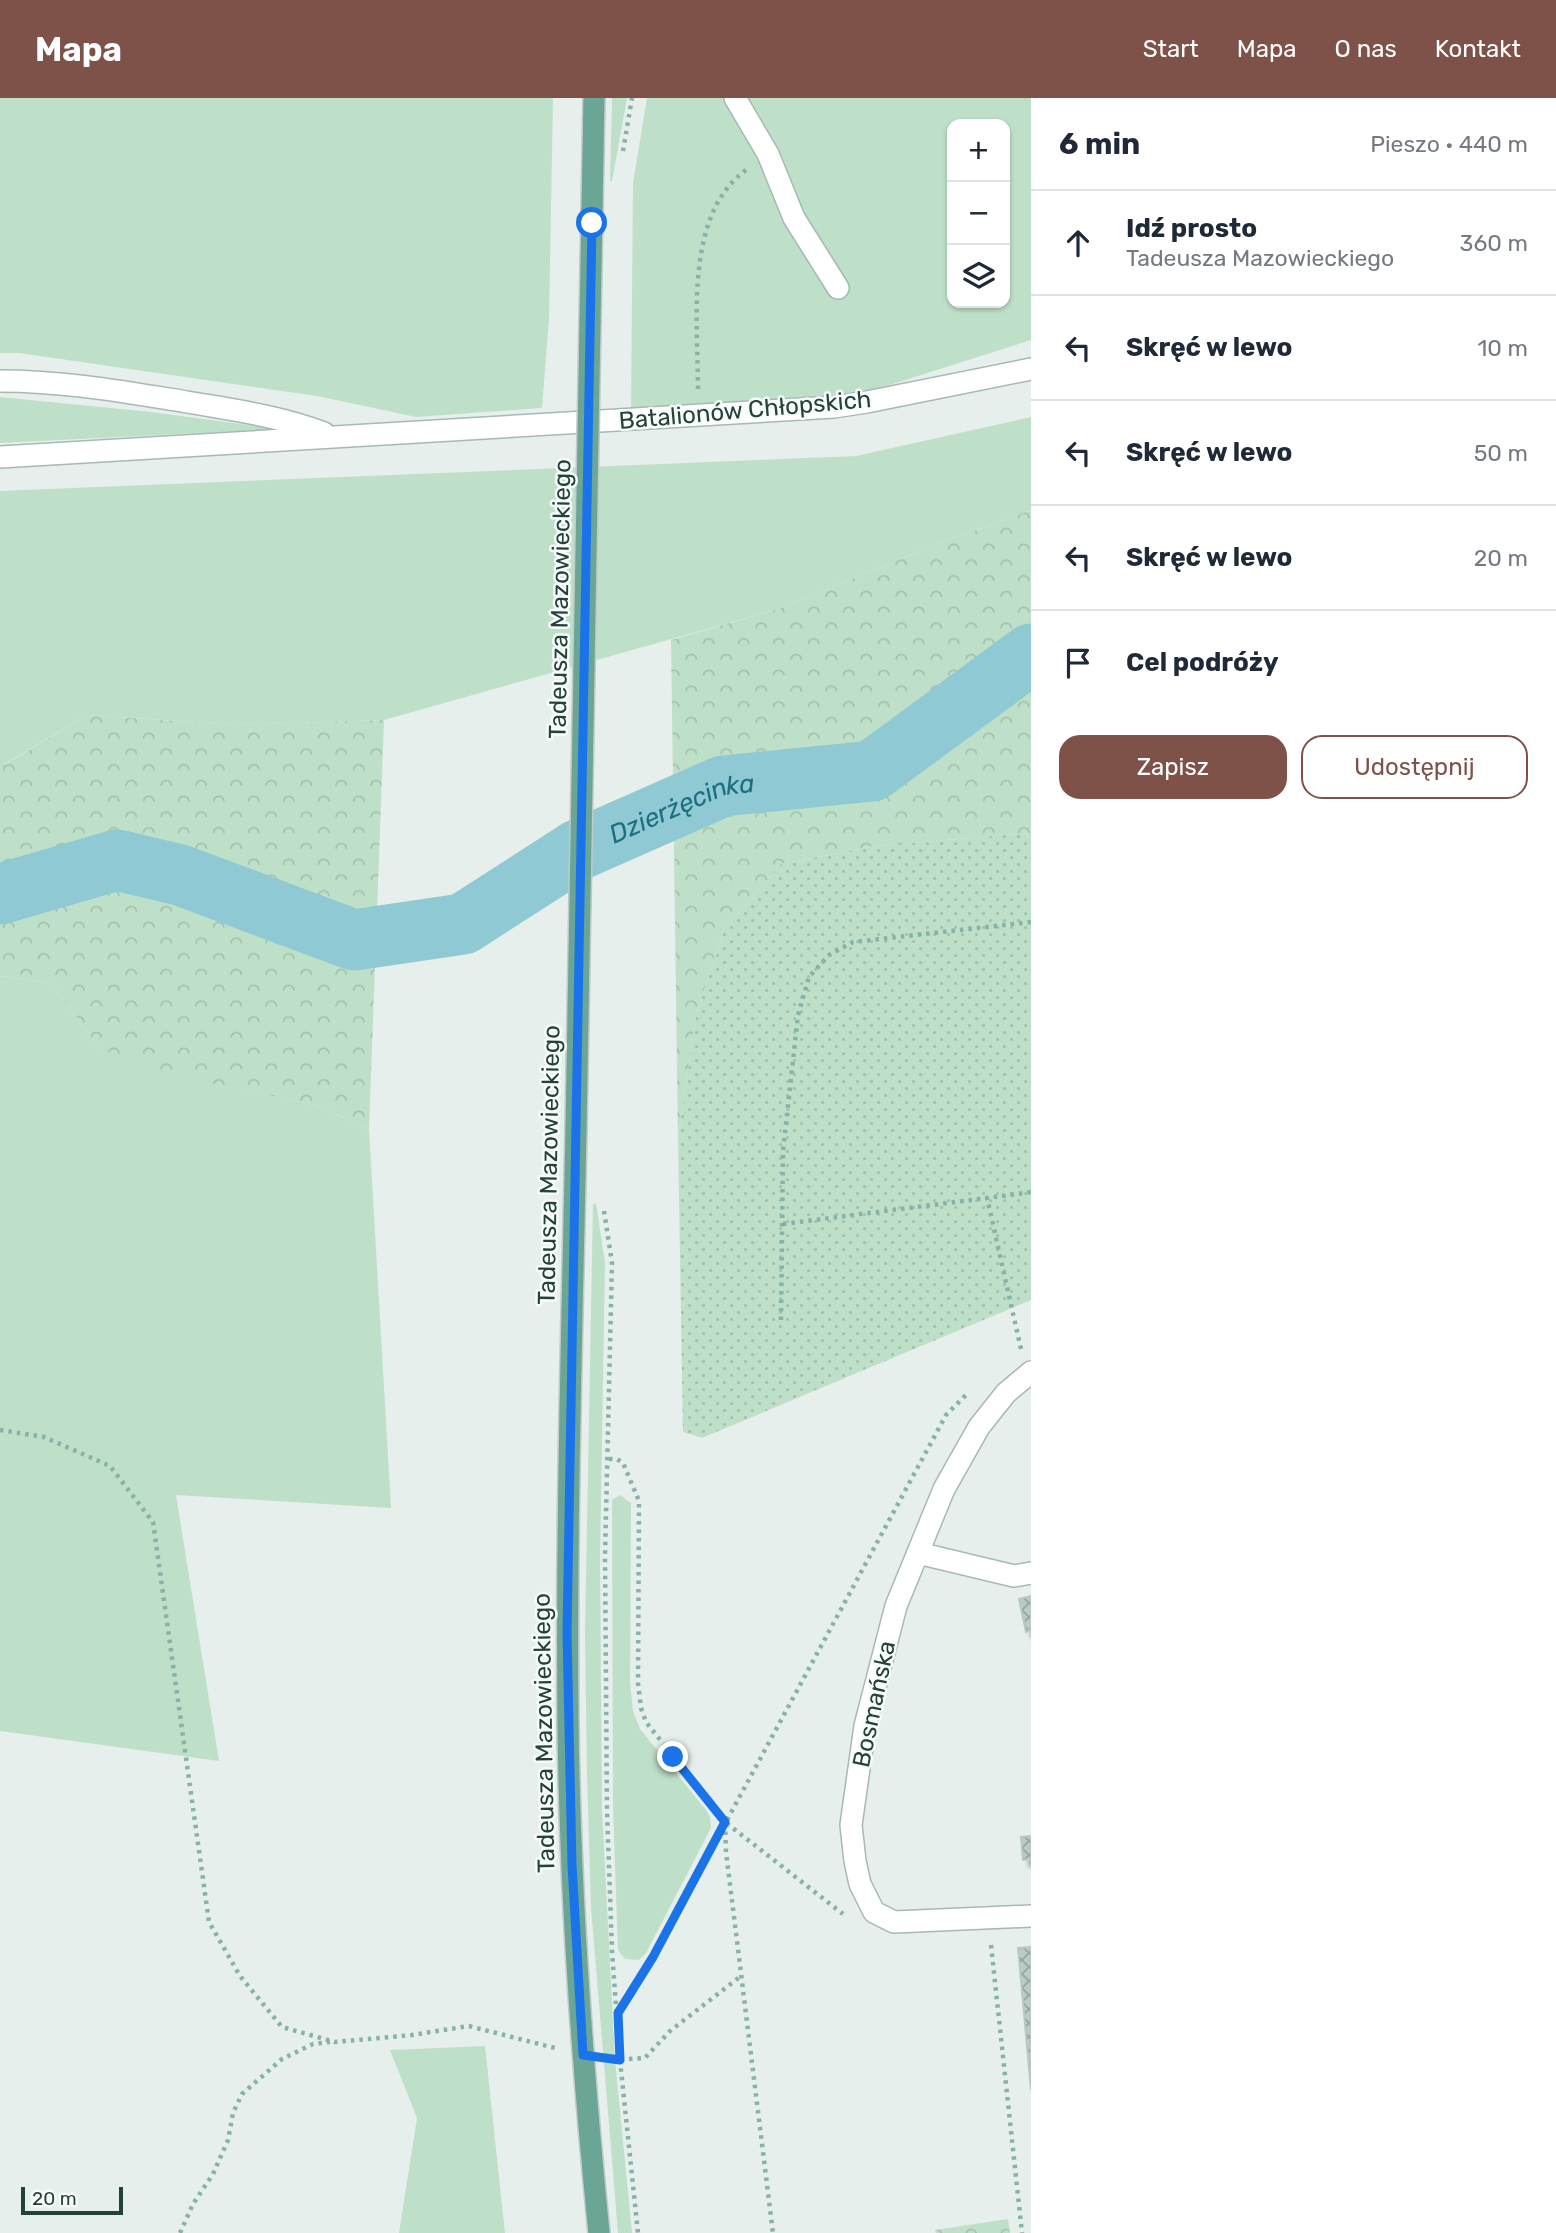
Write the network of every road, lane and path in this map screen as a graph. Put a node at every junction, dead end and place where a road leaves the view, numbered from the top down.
1 (594, 98) edge
2 (735, 98) edge
3 (768, 155) junction
4 (838, 288) dead end
5 (1031, 369) edge
6 (0, 381) edge
7 (698, 416) junction
8 (332, 437) junction
9 (0, 457) edge
10 (1031, 922) edge
11 (1031, 1192) edge
12 (602, 1198) dead end
13 (987, 1198) junction
14 (783, 1224) junction
15 (782, 1320) dead end
16 (1031, 1346) edge
17 (1021, 1349) junction
18 (1013, 1355) dead end
19 (1030, 1373) edge
20 (970, 1390) dead end
21 (0, 1430) edge
22 (609, 1459) junction
23 (918, 1553) junction
24 (1031, 1573) edge
25 (725, 1822) junction
26 (841, 1913) dead end
27 (1031, 1916) edge
28 (988, 1920) junction
29 (741, 1976) junction
30 (618, 2013) junction
31 (335, 2042) junction
32 (583, 2055) junction
33 (620, 2060) junction
34 (180, 2233) edge
35 (599, 2233) edge
36 (638, 2233) edge
37 (773, 2233) edge
38 (1022, 2233) edge

1 - 32 main road, Tadeusza Mazowieckiego, bridge
2 - 3 street
3 - 4 street
3 - 7 path
5 - 7 street, Batalionów Chłopskich
6 - 8 street, Batalionów Chłopskich
7 - 8 street, Batalionów Chłopskich
8 - 9 street
10 - 14 path
11 - 13 path
12 - 22 path
13 - 14 path
13 - 17 path
14 - 15 path
16 - 17 path
17 - 18 path
17 - 19 path
19 - 23 street, Bosmańska
20 - 25 path
21 - 31 path
22 - 25 path
22 - 30 path
23 - 24 street
23 - 28 street, Bosmańska
25 - 26 path
25 - 29 path
25 - 30 path
27 - 28 street, Bosmańska
28 - 38 path
29 - 33 path
29 - 37 path
30 - 33 path
31 - 32 path
31 - 34 path
32 - 33 path
32 - 35 main road, Tadeusza Mazowieckiego
33 - 36 path

